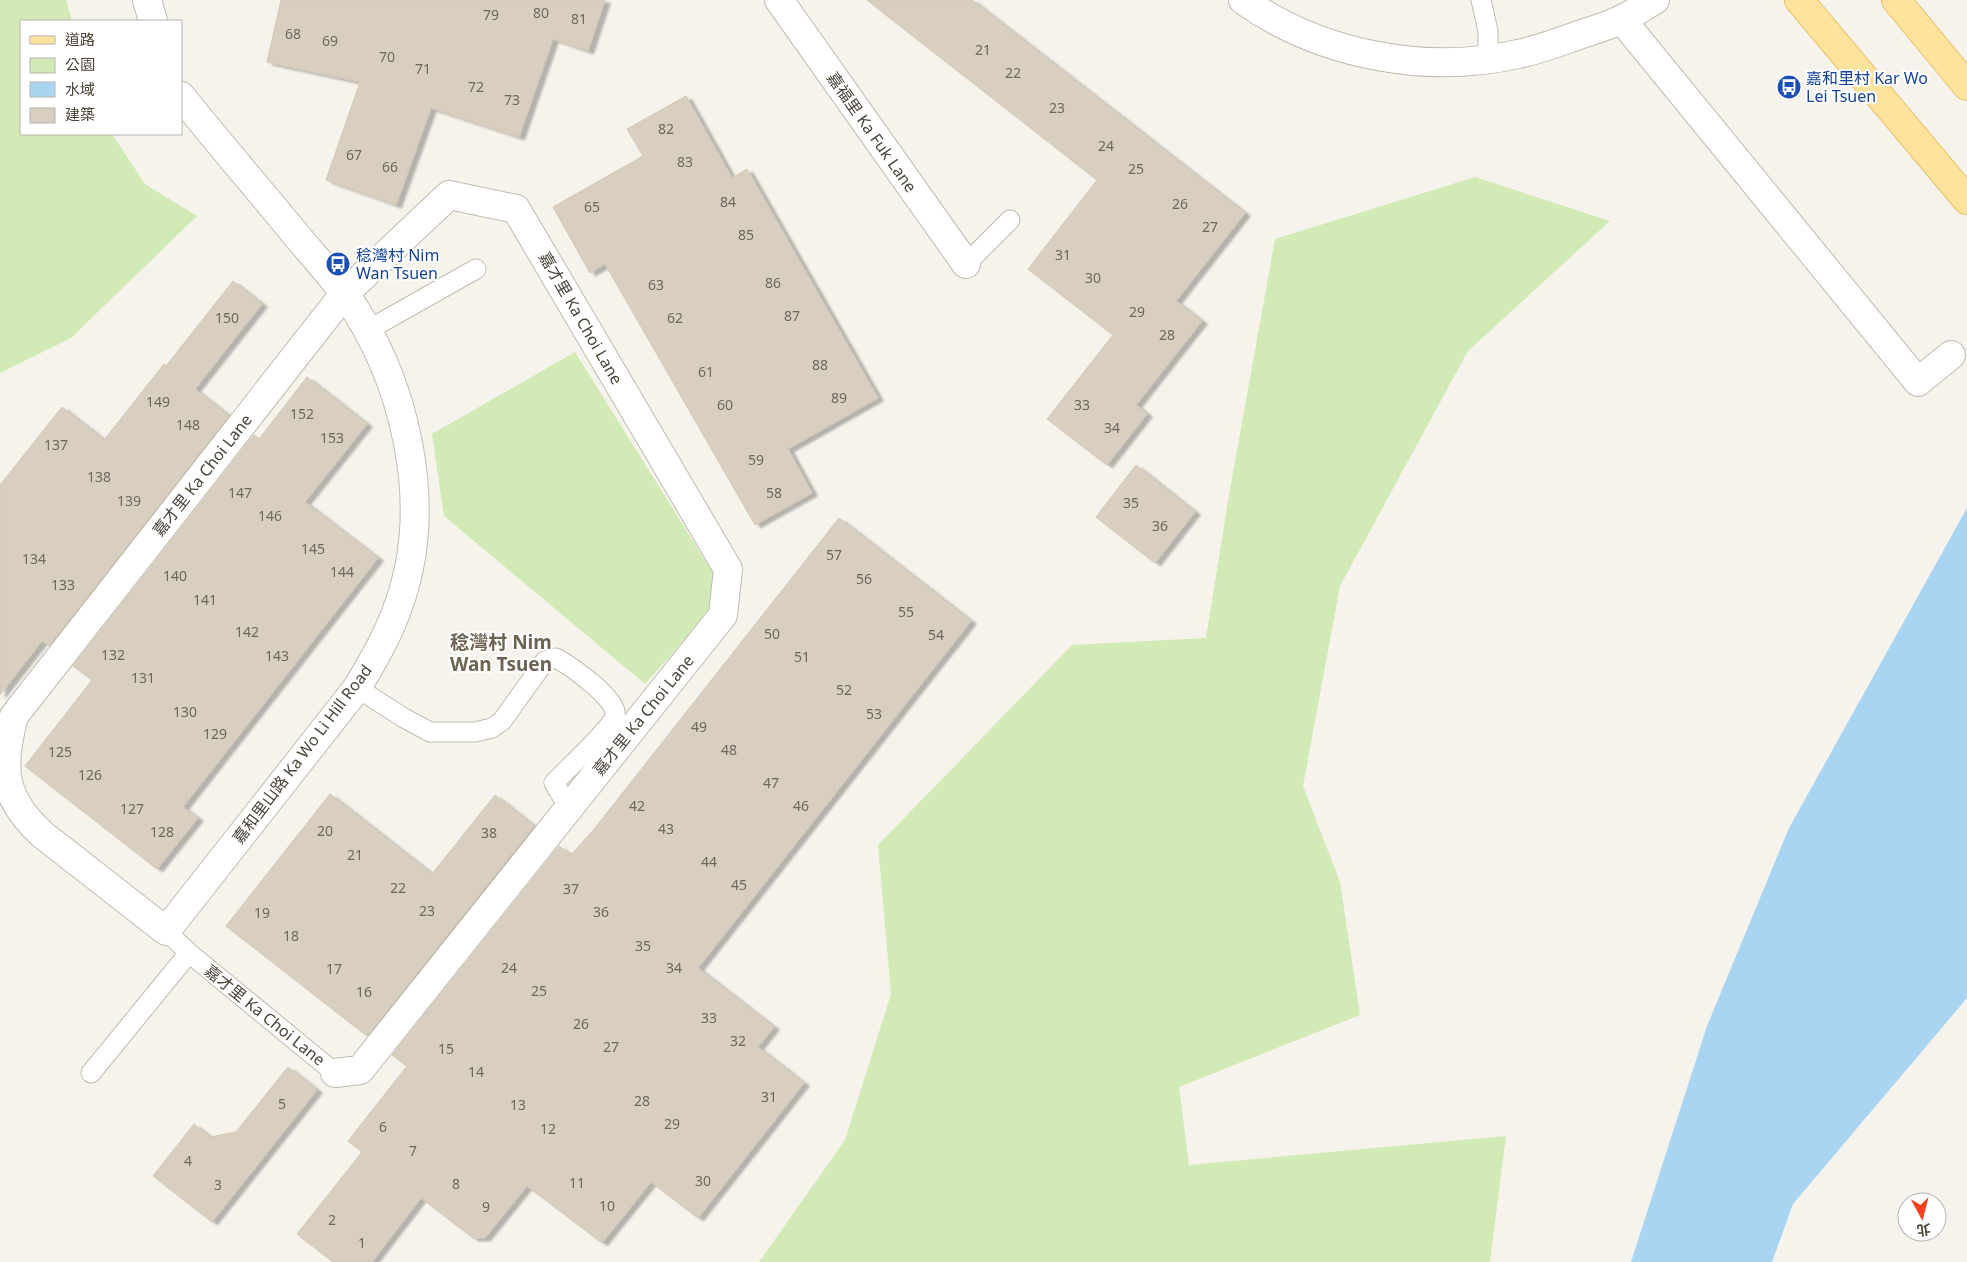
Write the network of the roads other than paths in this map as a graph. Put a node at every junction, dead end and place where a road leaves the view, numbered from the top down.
1 (147, 0) edge
2 (779, 0) edge
3 (1243, 0) edge
4 (1481, 0) edge
5 (1655, 0) edge
6 (1799, 0) edge
7 (1896, 0) edge
8 (153, 20) edge
9 (1622, 20) junction
10 (1488, 59) junction
11 (1967, 86) edge
12 (182, 97) edge
13 (1967, 200) edge
14 (1010, 220) dead end
15 (966, 264) joint
16 (476, 269) dead end
17 (344, 294) junction
18 (368, 330) junction
19 (1951, 355) dead end
20 (357, 688) junction
21 (3, 783) edge
22 (569, 808) junction
23 (166, 931) junction
24 (189, 953) junction
25 (91, 1073) dead end
26 (335, 1073) joint

1 - 8 street
2 - 15 street, 嘉福里 Ka Fuk Lane
3 - 10 street
4 - 10 lane
5 - 9 street
6 - 13 main road
7 - 11 main road
9 - 10 street
9 - 19 street
12 - 17 street, 嘉和里山路 Ka Wo Li Hill Road
14 - 15 lane
16 - 18 lane
17 - 18 street, 嘉和里山路 Ka Wo Li Hill Road
17 - 21 street, 嘉才里 Ka Choi Lane
17 - 22 street, 嘉才里 Ka Choi Lane
18 - 20 street, 嘉和里山路 Ka Wo Li Hill Road
20 - 22 lane
20 - 23 street, 嘉和里山路 Ka Wo Li Hill Road
21 - 23 street, 嘉才里 Ka Choi Lane
22 - 26 street, 嘉才里 Ka Choi Lane
23 - 24 lane, 嘉才里 Ka Choi Lane
24 - 25 lane
24 - 26 lane, 嘉才里 Ka Choi Lane

